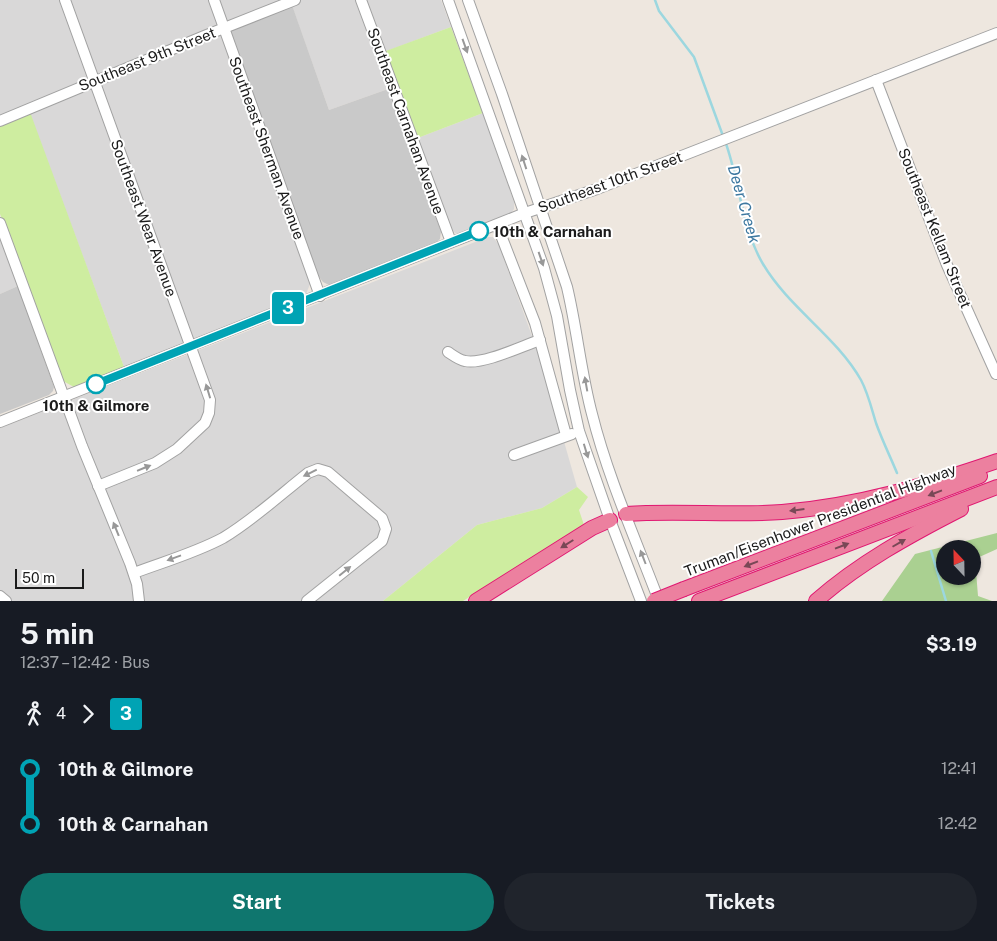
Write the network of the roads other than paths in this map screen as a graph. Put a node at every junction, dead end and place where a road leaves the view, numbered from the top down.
1 (66, 0) edge
2 (214, 0) edge
3 (295, 0) edge
4 (360, 0) edge
5 (448, 0) edge
6 (468, 0) edge
7 (224, 28) junction
8 (997, 33) edge
9 (876, 80) junction
10 (94, 82) junction
11 (0, 120) edge
12 (540, 208) junction
13 (525, 213) junction
14 (0, 223) edge
15 (497, 225) junction
16 (451, 242) junction
17 (320, 296) junction
18 (540, 340) junction
19 (192, 346) junction
20 (448, 352) dead end
21 (996, 374) edge
22 (63, 396) junction
23 (0, 422) edge
24 (579, 431) junction
25 (566, 435) junction
26 (514, 455) dead end
27 (997, 460) edge
28 (997, 470) edge
29 (98, 486) junction
30 (997, 487) edge
31 (997, 492) edge
32 (626, 514) junction
33 (610, 520) junction
34 (134, 573) junction
35 (0, 596) edge
36 (6, 601) edge
37 (139, 601) edge
38 (307, 601) edge
39 (476, 601) edge
40 (640, 601) edge
41 (654, 601) edge
42 (659, 601) edge
43 (699, 601) edge
44 (816, 601) edge

1 - 10 street, Southeast Wear Avenue
2 - 7 street, Southeast Sherman Avenue
3 - 7 street, Southeast 9th Street
4 - 16 street, Southeast Carnahan Avenue
5 -> 13 street
12 -> 6 street
7 - 10 street, Southeast 9th Street
7 - 17 street, Southeast Sherman Avenue
8 - 9 street, Southeast 10th Street
9 - 12 street, Southeast 10th Street
9 - 21 street, Southeast Kellam Street
10 - 11 street, Southeast 9th Street
10 - 19 street, Southeast Wear Avenue
12 - 13 street, Southeast 10th Street
32 -> 12 street
13 - 15 street, Southeast 10th Street
13 -> 24 street
14 - 22 street
15 - 16 street, Southeast 10th Street
15 - 18 street
16 - 17 street, Southeast 10th Street
17 - 19 street, Southeast 10th Street
18 - 20 street
18 - 25 street
19 - 22 street, Southeast 10th Street
29 -> 19 street, Southeast Wear Avenue
22 - 23 street, Southeast 10th Street
22 - 29 street
24 - 25 street
24 -> 33 street
25 - 26 street
27 -> 32 highway
28 -> 41 highway, Truman/Eisenhower Presidential Highway, bridge
34 -> 29 street
43 -> 30 highway
44 -> 31 highway
32 - 33 street
42 -> 32 street
33 -> 39 highway
33 - 40 street
34 - 37 street
38 -> 34 street
35 - 36 street

